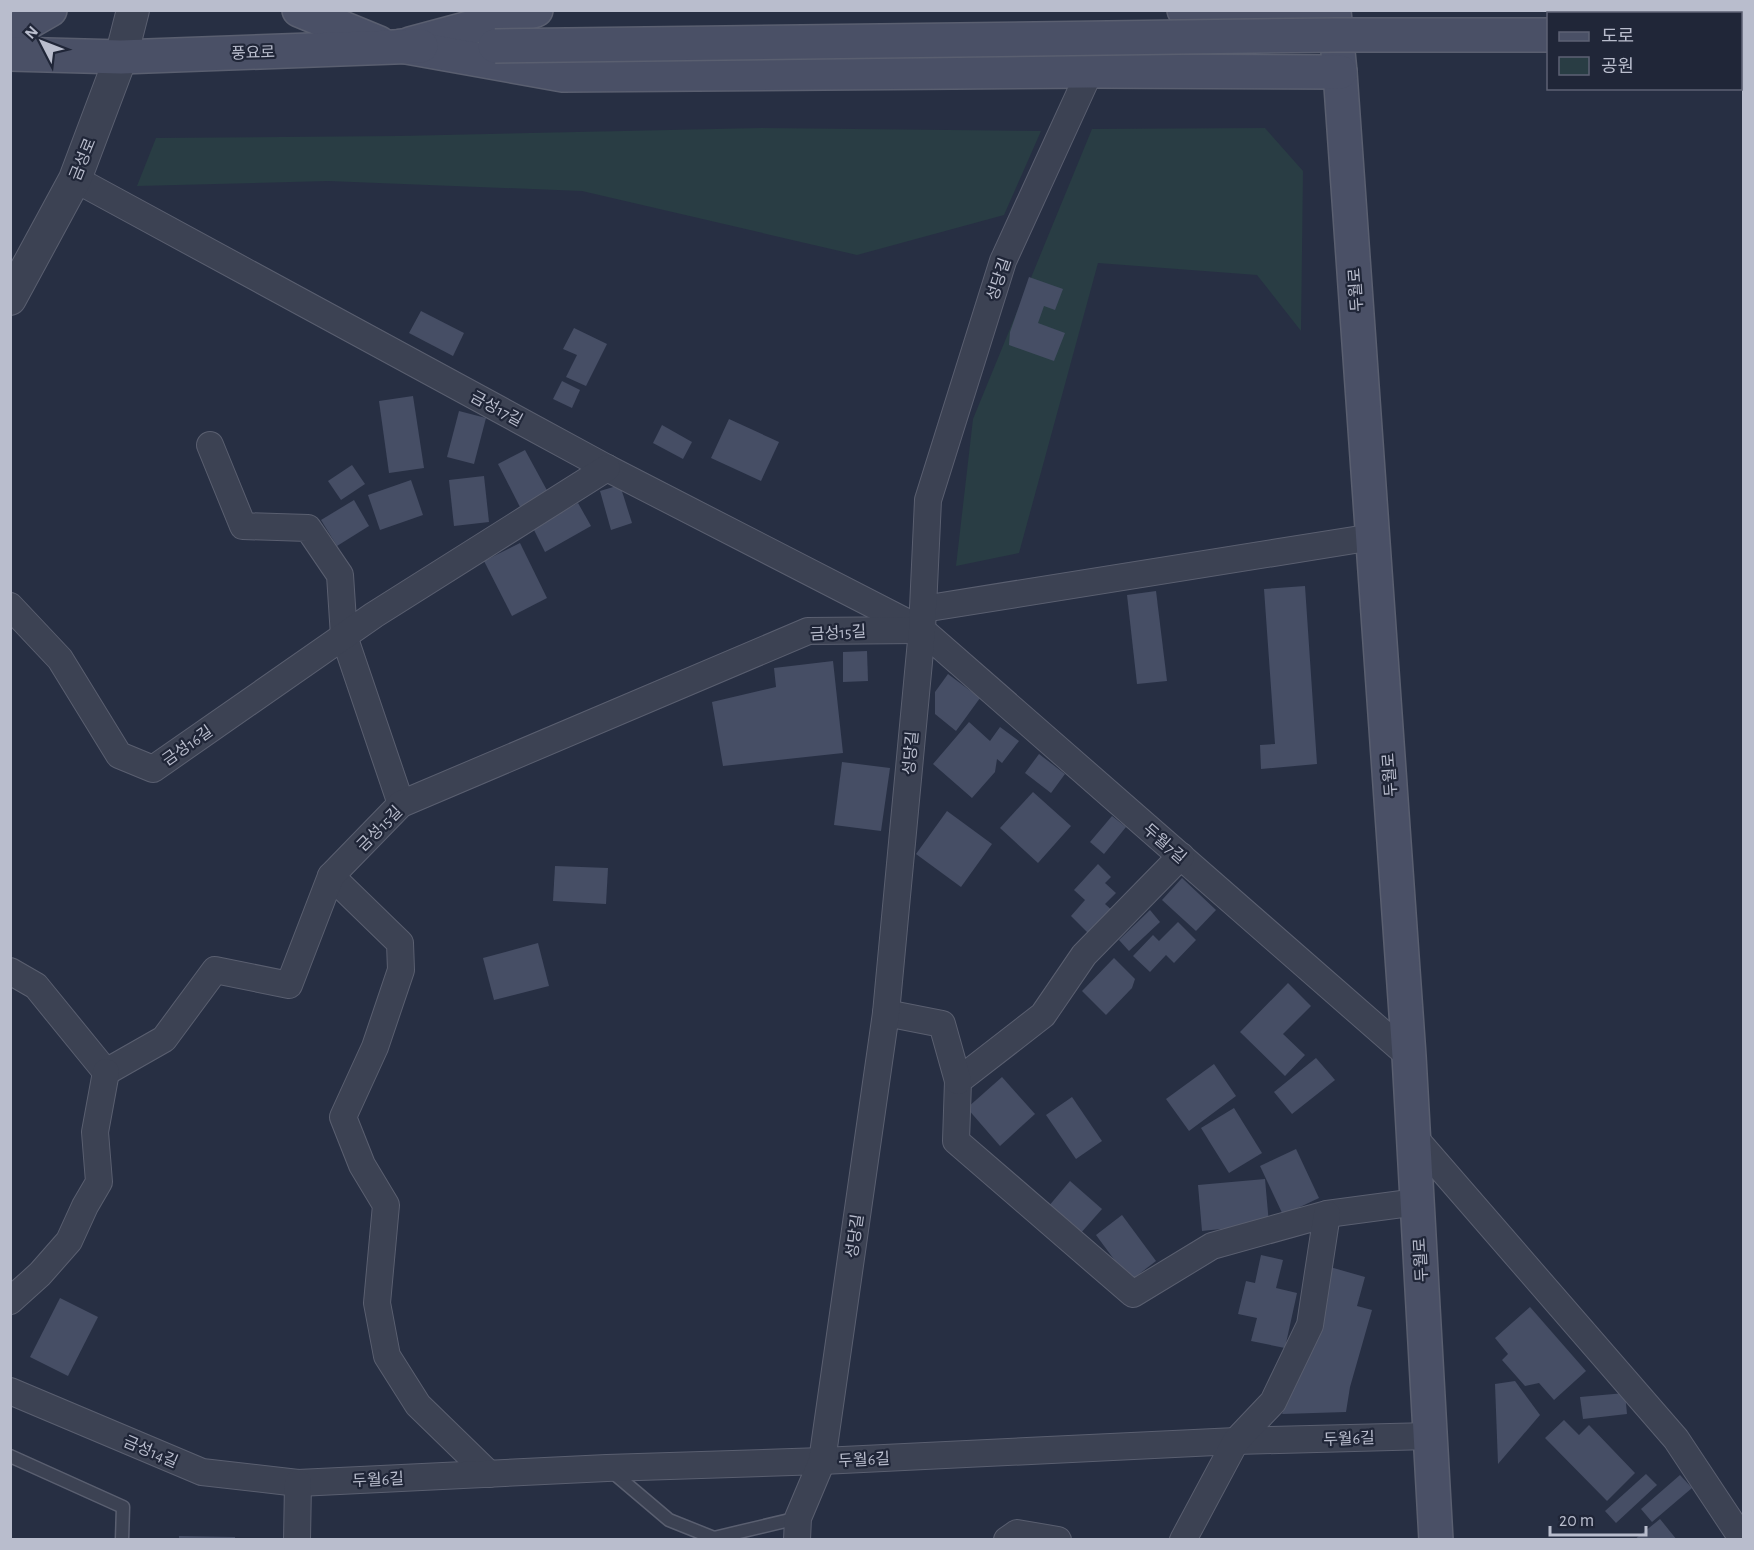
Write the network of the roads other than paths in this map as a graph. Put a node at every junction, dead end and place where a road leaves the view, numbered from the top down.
1 (50, 10) edge
2 (133, 10) edge
3 (299, 10) edge
4 (536, 10) edge
5 (1184, 10) edge
6 (1334, 11) edge
7 (10, 33) edge
8 (1547, 35) edge
9 (395, 46) junction
10 (10, 54) edge
11 (121, 57) junction
12 (1090, 71) junction
13 (1340, 72) junction
14 (75, 179) junction
15 (10, 298) edge
16 (210, 445) dead end
17 (607, 468) junction
18 (1373, 537) junction
19 (10, 606) edge
20 (922, 620) junction
21 (344, 636) junction
22 (401, 804) junction
23 (1180, 856) junction
24 (332, 876) junction
25 (10, 971) edge
26 (886, 1013) junction
27 (1409, 1056) junction
28 (106, 1072) junction
29 (958, 1080) junction
30 (1413, 1136) junction
31 (1417, 1202) junction
32 (1327, 1214) junction
33 (10, 1301) edge
34 (10, 1390) edge
35 (1430, 1436) junction
36 (1236, 1442) junction
37 (10, 1456) edge
38 (822, 1461) junction
39 (607, 1468) junction
40 (489, 1474) junction
41 (298, 1483) junction
42 (797, 1529) edge
43 (122, 1539) edge
44 (297, 1539) edge
45 (1007, 1539) edge
46 (1058, 1539) edge
47 (1183, 1539) edge
48 (1436, 1539) edge
49 (1743, 1539) edge

1 - 7 main road
2 - 11 street, 금성로
3 - 9 main road
4 - 9 main road
5 - 6 main road
6 - 13 main road, 두월로
8 - 9 main road, 풍요로, bridge
9 - 11 main road, 풍요로
9 - 12 main road
10 - 11 main road, 풍요로
11 - 14 street, 금성로
12 - 13 main road
12 - 20 street, 성당길
13 - 18 main road, 두월로
14 - 15 street, 금성로
14 - 17 street, 금성17길
16 - 21 street
17 - 20 street, 금성17길
17 - 21 street, 금성16길
18 - 20 street, 금성15길
18 - 27 main road, 두월로
19 - 21 street, 금성16길
20 - 22 street, 금성15길
20 - 23 street, 두월7길
20 - 26 street, 성당길
21 - 22 street
22 - 24 street, 금성15길
23 - 27 street, 두월7길
23 - 29 street
24 - 28 street, 금성15길
24 - 40 street
25 - 28 street
26 - 29 street
26 - 38 street, 성당길
27 - 30 main road, 두월로
28 - 33 street
29 - 32 street
30 - 31 main road, 두월로
30 - 49 street
31 - 32 street
31 - 35 main road, 두월로
32 - 36 street
34 - 41 street, 금성14길
35 - 36 street, 두월6길
35 - 48 main road, 두월로
36 - 38 street, 두월6길
36 - 47 street
37 - 43 lane
38 - 39 street, 두월6길
38 - 42 street, 성당길
39 - 40 street, 두월6길
39 - 42 lane
40 - 41 street, 두월6길
41 - 44 street
45 - 46 street

